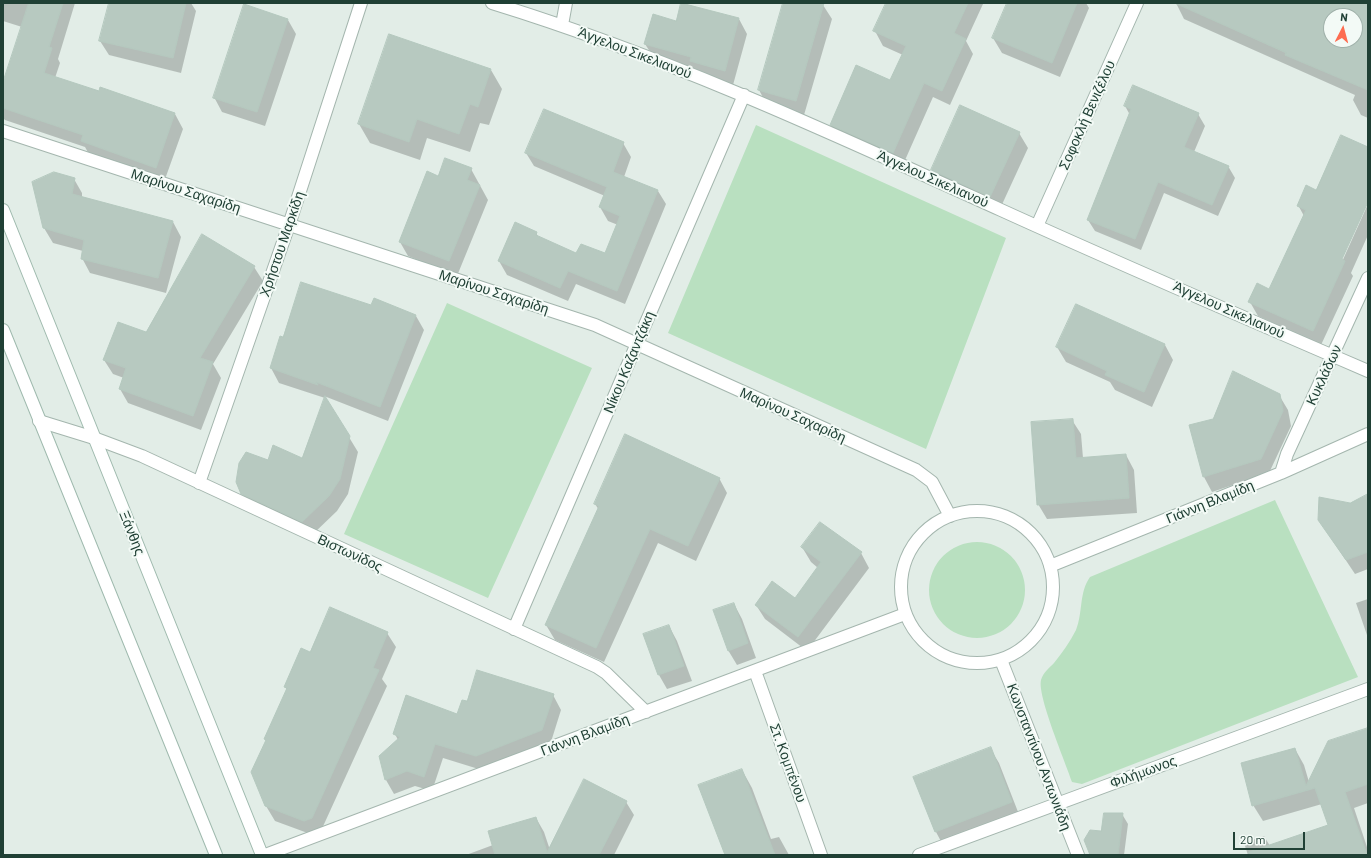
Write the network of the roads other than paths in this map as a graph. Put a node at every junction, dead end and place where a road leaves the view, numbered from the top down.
1 (361, 3) edge
2 (492, 3) edge
3 (566, 3) edge
4 (1137, 3) edge
5 (562, 25) junction
6 (744, 95) junction
7 (3, 131) edge
8 (3, 210) edge
9 (289, 225) junction
10 (1037, 226) junction
11 (1368, 278) edge
12 (3, 330) edge
13 (637, 344) junction
14 (1333, 356) junction
15 (1368, 371) edge
16 (39, 421) junction
17 (1368, 434) edge
18 (94, 438) junction
19 (1281, 473) junction
20 (199, 483) junction
21 (950, 516) junction
22 (1050, 566) junction
23 (905, 614) junction
24 (514, 629) junction
25 (1001, 660) junction
26 (755, 671) junction
27 (1368, 689) edge
28 (646, 712) junction
29 (1058, 804) junction
30 (216, 855) edge
31 (263, 855) edge
32 (821, 855) edge
33 (919, 855) edge
34 (1078, 855) edge

1 - 9 street, Χρήστου Μαρκίδη
2 - 5 street, Άγγελου Σικελιανού
3 - 5 street
4 - 10 street, Σοφοκλή Βενιζέλου
5 - 6 street, Άγγελου Σικελιανού
6 - 10 street, Άγγελου Σικελιανού
6 - 13 street, Νίκου Καζαντζάκη
7 - 9 street, Μαρίνου Σαχαρίδη
8 - 18 street, Ξάνθης
9 - 13 street, Μαρίνου Σαχαρίδη
9 - 20 street, Χρήστου Μαρκίδη
10 - 14 street, Άγγελου Σικελιανού
11 - 14 street, Κυκλάδων
12 - 16 street
13 - 21 street, Μαρίνου Σαχαρίδη
13 - 24 street, Νίκου Καζαντζάκη
14 - 15 street, Άγγελου Σικελιανού
14 - 19 street, Κυκλάδων
16 - 18 street, Βιστωνίδος
16 - 30 street
17 - 19 street, Γιάννη Βλαμίδη
18 - 20 street, Βιστωνίδος
18 - 31 street, Ξάνθης
19 - 22 street, Γιάννη Βλαμίδη
20 - 24 street, Βιστωνίδος
21 - 22 street
21 - 23 street
22 - 25 street
23 - 25 street
23 - 26 street, Γιάννη Βλαμίδη
24 - 28 street, Βιστωνίδος
25 - 29 street, Κωνσταντίνου Αντωνιάδη
26 - 28 street, Γιάννη Βλαμίδη
26 - 32 street, Στ. Κομπένου
27 - 29 street, Φιλήμωνος
28 - 31 street, Γιάννη Βλαμίδη
29 - 33 street, Φιλήμωνος
29 - 34 street, Κωνσταντίνου Αντωνιάδη

